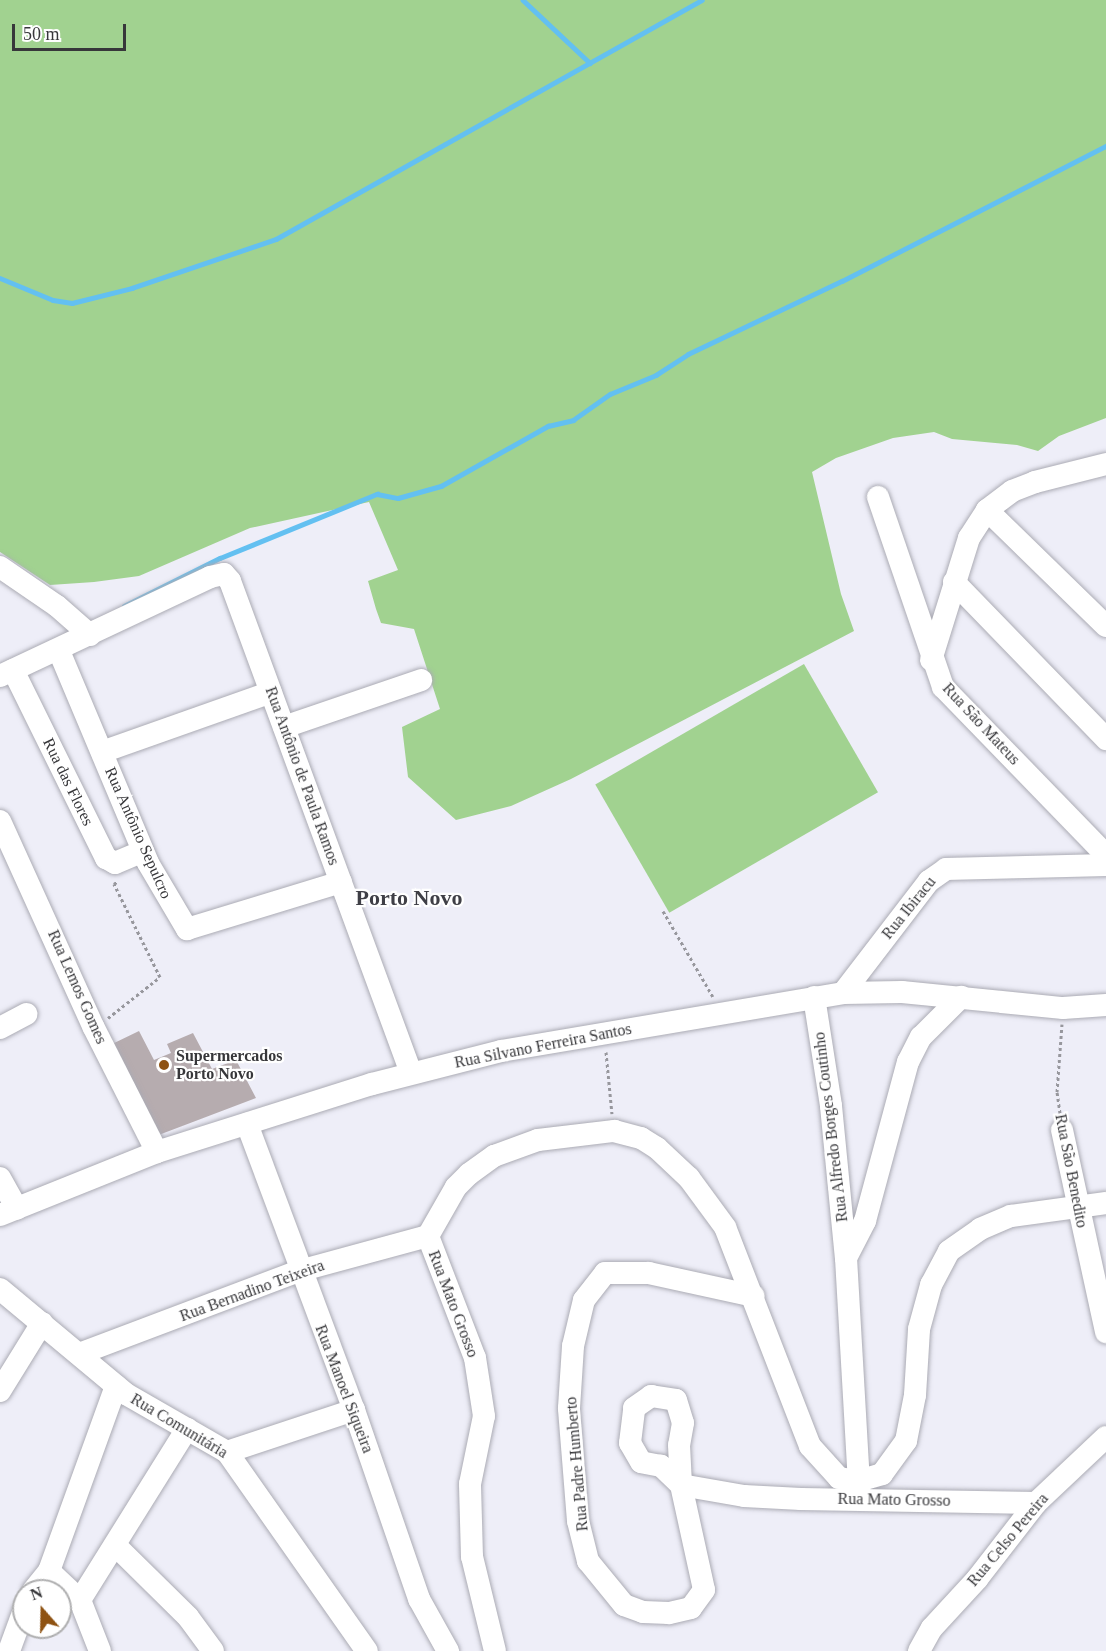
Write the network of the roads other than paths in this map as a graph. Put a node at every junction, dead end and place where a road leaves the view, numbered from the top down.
1 (1106, 464) edge
2 (878, 497) dead end
3 (987, 510) junction
4 (0, 567) edge
5 (954, 582) junction
6 (1106, 626) edge
7 (90, 636) junction
8 (59, 651) junction
9 (931, 660) junction
10 (7, 673) edge
11 (421, 680) dead end
12 (271, 692) junction
13 (284, 727) junction
14 (1106, 739) edge
15 (102, 752) junction
16 (0, 821) edge
17 (142, 851) junction
18 (1106, 855) edge
19 (1106, 865) edge
20 (341, 882) junction
21 (843, 993) junction
22 (814, 997) junction
23 (961, 997) junction
24 (1106, 1005) edge
25 (26, 1014) dead end
26 (0, 1028) edge
27 (411, 1073) junction
28 (247, 1124) junction
29 (1062, 1130) road end
30 (157, 1152) junction
31 (0, 1178) edge
32 (1106, 1203) edge
33 (1077, 1208) junction
34 (9, 1212) edge
35 (428, 1236) junction
36 (846, 1258) junction
37 (299, 1271) junction
38 (0, 1289) edge
39 (754, 1296) junction
40 (42, 1323) junction
41 (1106, 1332) edge
42 (79, 1354) junction
43 (117, 1386) junction
44 (0, 1391) edge
45 (354, 1410) junction
46 (187, 1429) junction
47 (1106, 1437) edge
48 (227, 1452) junction
49 (681, 1485) joint
50 (859, 1491) junction
51 (1036, 1503) junction
52 (116, 1546) junction
53 (49, 1571) junction
54 (43, 1579) edge
55 (80, 1600) junction
56 (100, 1651) edge
57 (213, 1651) edge
58 (367, 1651) edge
59 (448, 1651) edge
60 (495, 1651) edge
61 (919, 1651) edge

1 - 3 street
2 - 9 street, Rua São Mateus
3 - 5 street
3 - 6 street
4 - 7 street
5 - 9 street
5 - 14 street
7 - 8 street
7 - 12 street, Rua Antônio de Paula Ramos
8 - 10 street
8 - 15 street, Rua Antônio Sepulcro
9 - 18 street, Rua São Mateus
10 - 17 street, Rua das Flores
11 - 13 street
12 - 13 street, Rua Antônio de Paula Ramos
12 - 15 street
13 - 20 street, Rua Antônio de Paula Ramos
15 - 17 street, Rua Antônio Sepulcro
16 - 30 street, Rua Lemos Gomes
17 - 20 street, Rua Antônio Sepulcro
19 - 21 street, Rua Ibiracu
20 - 27 street, Rua Antônio de Paula Ramos
21 - 22 street, Rua Silvano Ferreira Santos
21 - 23 street, Rua Silvano Ferreira Santos
22 - 27 street, Rua Silvano Ferreira Santos
22 - 36 street, Rua Alfredo Borges Coutinho
23 - 24 street, Rua Silvano Ferreira Santos
23 - 36 street, Rua Alfredo Borges Coutinho
25 - 26 street
27 - 28 street, Rua Silvano Ferreira Santos
28 - 30 street, Rua Silvano Ferreira Santos
28 - 37 street, Rua Manoel Siqueira
29 - 33 street, Rua São Benedito
30 - 34 street, Rua Silvano Ferreira Santos
31 - 34 street
32 - 33 street
33 - 41 street, Rua São Benedito
33 - 50 street
35 - 37 street, Rua Bernadino Teixeira
35 - 39 street, Rua Mato Grosso
35 - 60 street, Rua Mato Grosso
36 - 50 street, Rua Alfredo Borges Coutinho
37 - 42 street, Rua Bernadino Teixeira
37 - 45 street, Rua Manoel Siqueira
38 - 40 street, Rua Comunitária
39 - 49 street, Rua Padre Humberto
39 - 50 street, Rua Mato Grosso
40 - 42 street, Rua Comunitária
40 - 44 street
42 - 43 street, Rua Comunitária
43 - 46 street, Rua Comunitária
43 - 53 street
45 - 48 street
45 - 59 street, Rua Manoel Siqueira
46 - 48 street, Rua Comunitária
46 - 52 street
47 - 51 street, Rua Celso Pereira
48 - 58 street, Rua Comunitária
49 - 50 street, Rua Mato Grosso
50 - 51 street, Rua Mato Grosso
51 - 61 street, Rua Celso Pereira
52 - 55 street
52 - 57 street
53 - 54 street
53 - 55 street
55 - 56 street

